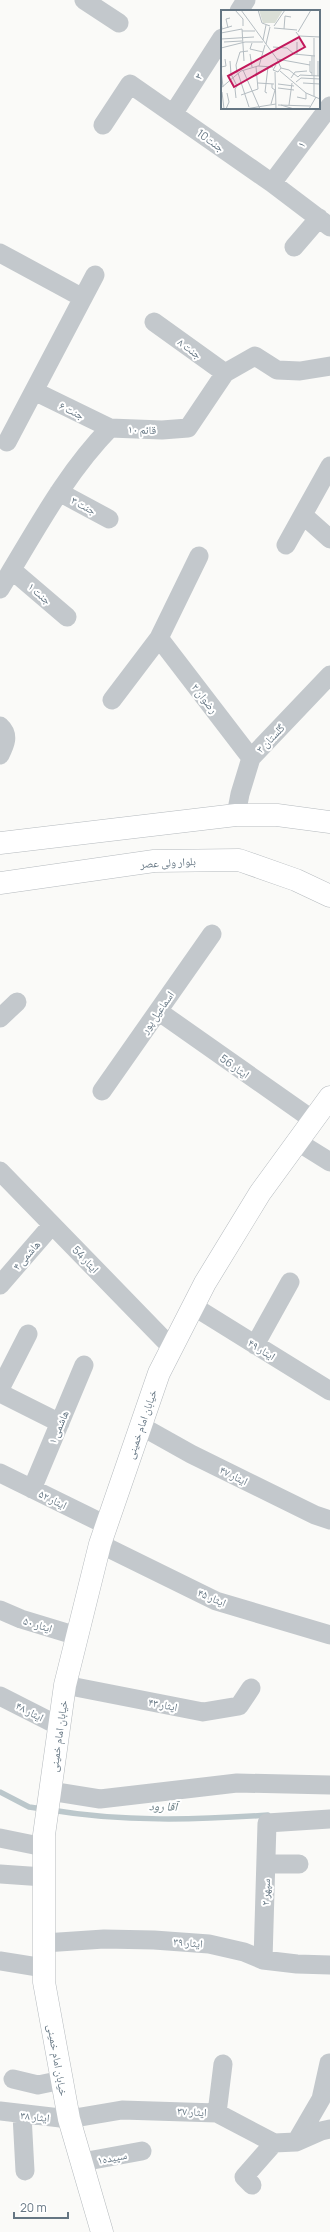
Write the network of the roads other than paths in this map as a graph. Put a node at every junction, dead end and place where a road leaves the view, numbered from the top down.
1 (84, 0) edge
2 (246, 0) edge
3 (240, 10) edge
4 (119, 23) dead end
5 (221, 40) edge
6 (330, 106) edge
7 (174, 114) junction
8 (103, 126) dead end
9 (272, 183) junction
10 (324, 223) edge
11 (294, 247) dead end
12 (0, 253) edge
13 (95, 275) dead end
14 (83, 298) junction
15 (154, 322) dead end
16 (330, 366) edge
17 (225, 373) junction
18 (34, 391) junction
19 (110, 428) junction
20 (7, 442) dead end
21 (330, 466) edge
22 (59, 492) junction
23 (303, 515) junction
24 (109, 519) dead end
25 (330, 540) edge
26 (286, 545) dead end
27 (199, 556) dead end
28 (12, 570) junction
29 (0, 589) edge
30 (67, 617) dead end
31 (159, 638) junction
32 (330, 675) edge
33 (112, 700) dead end
34 (0, 726) edge
35 (0, 755) edge
36 (251, 758) junction
37 (236, 815) junction
38 (330, 822) edge
39 (0, 843) edge
40 (296, 880) junction
41 (0, 883) edge
42 (330, 883) edge
43 (330, 896) edge
44 (212, 934) dead end
45 (17, 1002) dead end
46 (158, 1011) junction
47 (0, 1018) edge
48 (102, 1091) dead end
49 (330, 1097) edge
50 (313, 1120) junction
51 (298, 1142) junction
52 (330, 1162) edge
53 (0, 1171) edge
54 (52, 1225) junction
55 (290, 1282) dead end
56 (0, 1285) edge
57 (193, 1306) junction
58 (28, 1334) dead end
59 (255, 1345) junction
60 (172, 1348) junction
61 (84, 1365) dead end
62 (0, 1389) edge
63 (330, 1391) edge
64 (0, 1393) edge
65 (60, 1423) junction
66 (140, 1426) junction
67 (0, 1473) edge
68 (32, 1489) junction
69 (330, 1520) edge
70 (103, 1534) junction
71 (0, 1610) edge
72 (330, 1635) edge
73 (77, 1636) junction
74 (65, 1684) junction
75 (251, 1688) dead end
76 (0, 1696) edge
77 (59, 1726) junction
78 (330, 1785) edge
79 (50, 1791) junction
80 (330, 1819) edge
81 (0, 1838) edge
82 (44, 1841) junction
83 (266, 1864) junction
84 (300, 1864) dead end
85 (0, 1874) edge
86 (44, 1877) junction
87 (44, 1943) junction
88 (263, 1960) junction
89 (0, 1961) edge
90 (330, 1965) edge
91 (44, 1968) junction
92 (329, 2063) dead end
93 (223, 2064) dead end
94 (13, 2079) dead end
95 (62, 2080) junction
96 (0, 2111) edge
97 (217, 2113) junction
98 (22, 2115) junction
99 (69, 2119) junction
100 (330, 2129) edge
101 (296, 2142) junction
102 (274, 2143) junction
103 (142, 2151) dead end
104 (82, 2162) junction
105 (25, 2171) dead end
106 (252, 2185) dead end
107 (102, 2232) edge

1 - 4 street
2 - 3 street
5 - 7 street, ۳
6 - 9 street, ۱
7 - 8 street, جنت10
7 - 9 street, جنت10
9 - 10 street, جنت10
10 - 11 street
12 - 14 street
13 - 14 street
14 - 18 street
15 - 17 street, جنت ۸
16 - 17 street, قائم ۱۰
17 - 19 street, قائم ۱۰
18 - 19 street, جنت ۶
18 - 20 street
19 - 22 street
21 - 23 street
22 - 24 street, جنت ۳
22 - 28 street
23 - 25 street
23 - 26 street
27 - 31 street
28 - 29 street
28 - 30 street, جنت ۱
31 - 33 street
31 - 36 street, رضوان ۲
32 - 36 street, گلستان ۳
34 - 35 street
36 - 37 street, گلستان ۳
37 - 38 main road
37 - 39 main road
40 - 41 main road, بلوار ولی عصر
40 - 42 main road
40 - 43 main road, بلوار ولی عصر
44 - 46 street, اسماعیل پور
45 - 47 street
46 - 48 street, اسماعیل پور
46 - 50 street, ایثار 56
49 - 50 main road, خیابان امام خمینی
50 - 51 main road, خیابان امام خمینی
51 - 52 street
51 - 57 main road, خیابان امام خمینی
53 - 54 street, ایثار 54
54 - 56 street, هاشمی ۴
54 - 60 street, ایثار 54
55 - 59 street
57 - 59 street, ایثار ۴۹
57 - 60 main road, خیابان امام خمینی
58 - 62 street
59 - 63 street, ایثار ۴۹
60 - 66 main road, خیابان امام خمینی
61 - 65 street, هاشمی ۱
64 - 65 street
65 - 68 street, هاشمی ۱
66 - 69 street, ایثار ۴۷
66 - 70 main road, خیابان امام خمینی
67 - 68 street, ایثار ۵۲
68 - 70 street, ایثار ۵۲
70 - 72 street, ایثار ۴۵
70 - 73 main road, خیابان امام خمینی
71 - 73 street, ایثار ۵۰
73 - 74 main road, خیابان امام خمینی
74 - 75 street, ایثار ۴۳
74 - 77 main road, خیابان امام خمینی
76 - 77 street, ایثار ۴۸
77 - 79 main road, خیابان امام خمینی
78 - 79 street
79 - 82 main road, خیابان امام خمینی
80 - 83 street, سپهر ۲
81 - 82 street
82 - 86 main road, خیابان امام خمینی
83 - 84 street
83 - 88 street, سپهر ۲
85 - 86 street
86 - 87 main road, خیابان امام خمینی
87 - 88 street, ایثار ۳۹
87 - 91 main road, خیابان امام خمینی
88 - 90 street, ایثار ۳۹
89 - 91 street
91 - 95 main road, خیابان امام خمینی
92 - 101 street
93 - 97 street
94 - 95 street
95 - 99 main road, خیابان امام خمینی
96 - 98 street, ایثار ۳۸
97 - 99 street, ایثار ۳۷
97 - 102 street, ایثار ۳۷
98 - 99 street, ایثار ۳۸
98 - 105 street
99 - 104 main road, خیابان امام خمینی
100 - 101 street
101 - 102 street
102 - 106 street
103 - 104 street, سپیده۱
104 - 107 main road, خیابان امام خمینی

